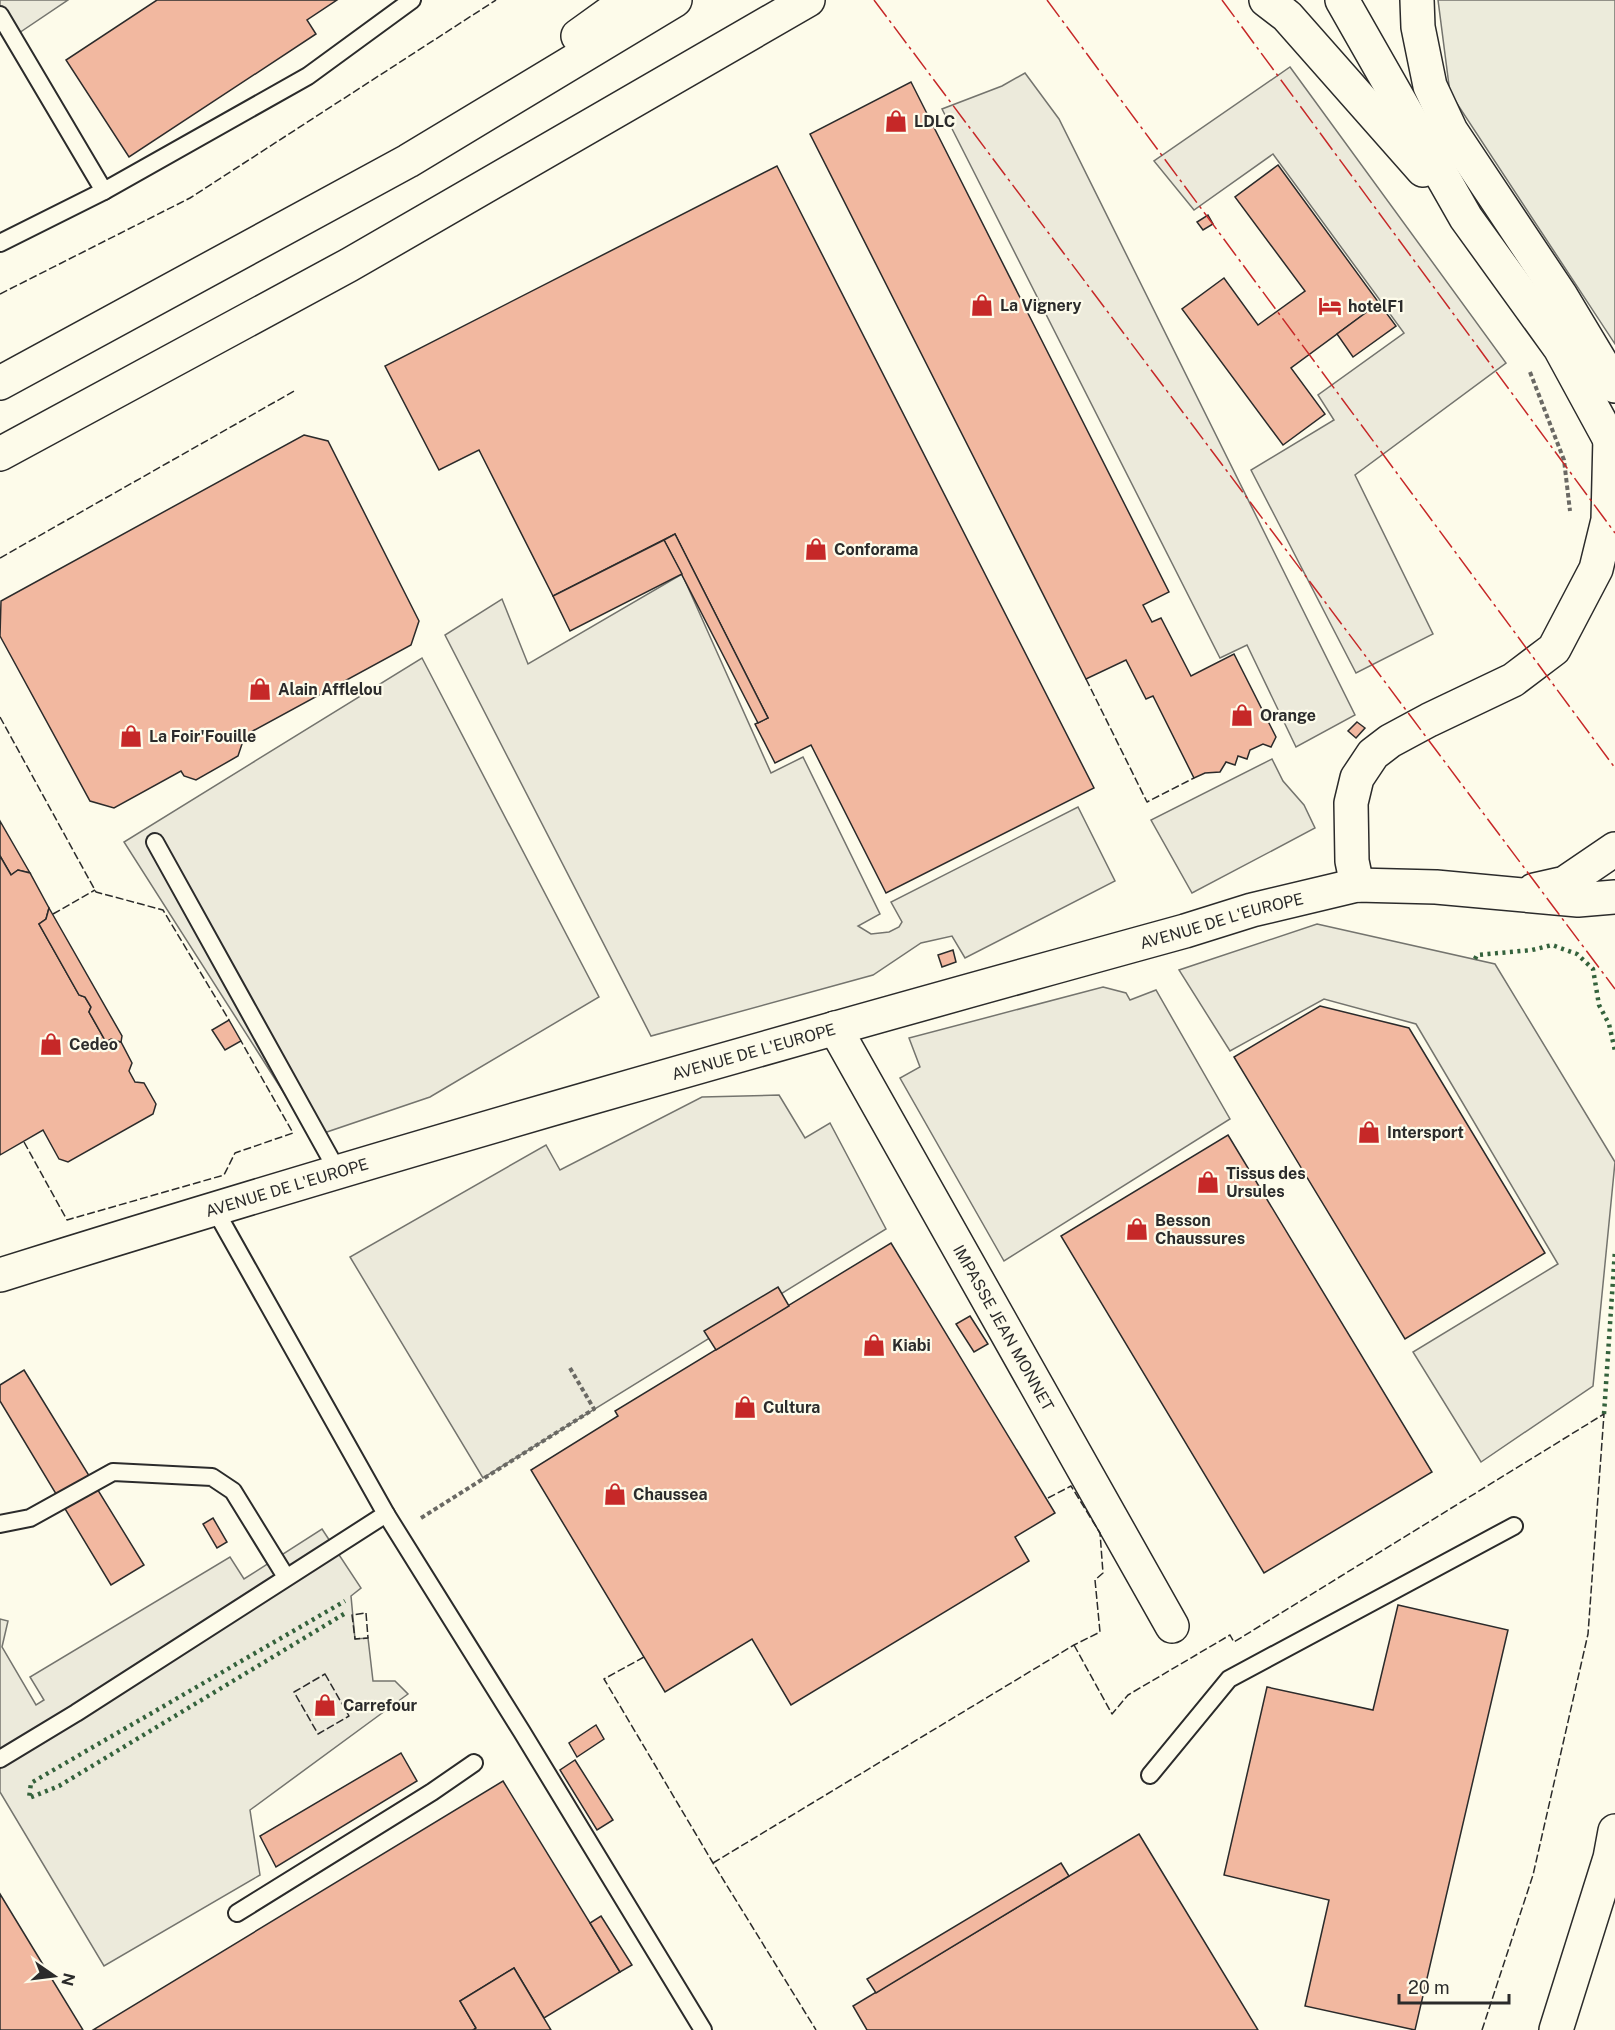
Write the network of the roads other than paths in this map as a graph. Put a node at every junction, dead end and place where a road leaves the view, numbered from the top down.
1 (412, 0) edge
2 (628, 0) edge
3 (675, 0) edge
4 (808, 0) edge
5 (1266, 0) edge
6 (1342, 0) edge
7 (1417, 0) edge
8 (0, 15) edge
9 (408, 161) junction
10 (104, 191) junction
11 (1466, 218) junction
12 (0, 243) edge
13 (0, 383) edge
14 (1615, 386) edge
15 (1612, 443) edge
16 (0, 454) edge
17 (155, 842) dead end
18 (1615, 849) edge
19 (1357, 885) junction
20 (1517, 893) junction
21 (1615, 897) edge
22 (835, 1028) junction
23 (338, 1172) junction
24 (214, 1208) junction
25 (0, 1275) edge
26 (386, 1514) junction
27 (0, 1524) edge
28 (1514, 1526) dead end
29 (286, 1577) junction
30 (1172, 1626) dead end
31 (0, 1759) edge
32 (474, 1763) dead end
33 (1150, 1775) dead end
34 (1615, 1831) edge
35 (237, 1912) dead end
36 (703, 2030) edge
37 (1556, 2030) edge

1 - 10 lane
2 - 9 main road
3 - 9 main road
4 - 16 main road
5 - 11 main road
6 - 11 main road
7 - 14 main road
8 - 10 lane
9 - 13 main road
10 - 12 lane
11 - 15 main road
15 - 19 main road
17 - 23 lane
18 - 20 main road
19 - 20 main road, AVENUE DE L'EUROPE
19 - 22 main road, AVENUE DE L'EUROPE
20 - 21 main road
22 - 23 main road, AVENUE DE L'EUROPE
22 - 30 main road, IMPASSE JEAN MONNET
23 - 24 main road, AVENUE DE L'EUROPE
24 - 25 main road, AVENUE DE L'EUROPE
24 - 26 lane
26 - 29 lane
26 - 36 lane
27 - 29 lane
28 - 33 lane
29 - 31 lane
32 - 35 lane
34 - 37 main road

